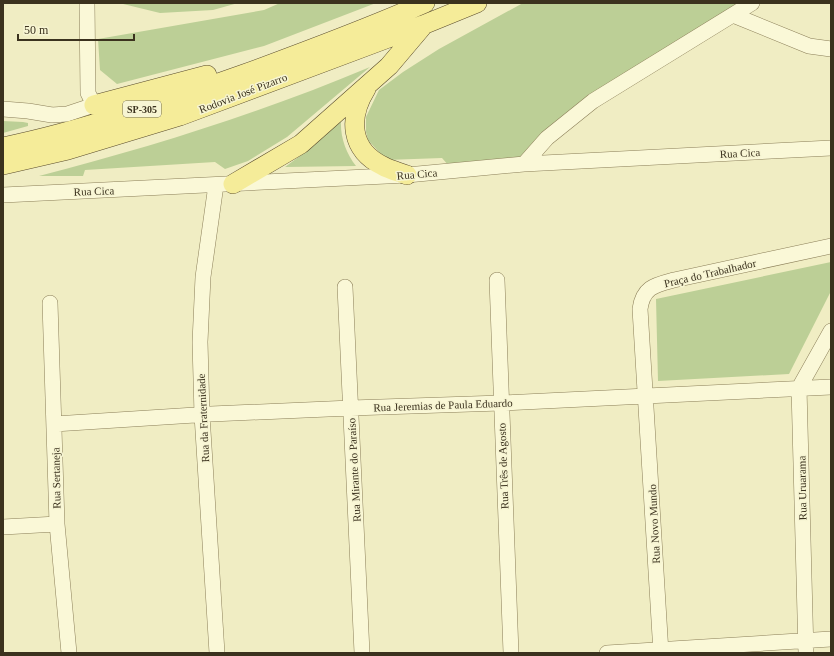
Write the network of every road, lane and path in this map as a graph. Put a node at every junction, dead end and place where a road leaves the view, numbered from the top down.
1 (87, 3) edge
2 (416, 3) edge
3 (425, 3) edge
4 (477, 3) edge
5 (752, 3) edge
6 (733, 15) junction
7 (424, 25) junction
8 (831, 48) edge
9 (370, 82) junction
10 (3, 103) edge
11 (94, 105) junction
12 (3, 109) edge
13 (28, 111) junction
14 (3, 146) edge
15 (831, 148) edge
16 (524, 164) junction
17 (3, 165) edge
18 (407, 175) junction
19 (225, 184) junction
20 (3, 195) edge
21 (831, 246) edge
22 (497, 280) dead end
23 (345, 287) dead end
24 (50, 303) dead end
25 (831, 331) edge
26 (831, 387) edge
27 (799, 388) junction
28 (646, 395) junction
29 (501, 403) junction
30 (351, 408) junction
31 (202, 415) junction
32 (54, 424) junction
33 (57, 524) junction
34 (3, 527) edge
35 (831, 640) edge
36 (805, 647) edge
37 (661, 651) edge
38 (69, 653) edge
39 (217, 653) edge
40 (362, 653) edge
41 (511, 653) edge
42 (607, 653) edge

1 - 11 street
2 - 11 main road
3 - 14 main road, Rodovia José Pizarro / SP-305
4 - 7 main road, Rodovia José Pizarro
5 - 6 street
6 - 8 street
6 - 16 street
7 - 9 main road
7 - 17 main road, Rodovia José Pizarro
9 - 18 main road
9 - 19 main road
10 - 13 street
11 - 13 street
12 - 13 street
15 - 16 street, Rua Cica
16 - 18 street, Rua Cica
18 - 19 street, Rua Cica
19 - 20 street, Rua Cica
19 - 31 street, Rua da Fraternidade
21 - 28 street, Praça do Trabalhador
22 - 29 street, Rua Três de Agosto
23 - 30 street, Rua Mirante do Paraíso
24 - 32 street, Rua Sertaneja
25 - 27 street
26 - 27 street, Rua Jeremias de Paula Eduardo
27 - 28 street, Rua Jeremias de Paula Eduardo
27 - 36 street, Rua Uruarama
28 - 29 street, Rua Jeremias de Paula Eduardo
28 - 37 street, Rua Novo Mundo
29 - 30 street, Rua Jeremias de Paula Eduardo
29 - 41 street, Rua Três de Agosto
30 - 31 street, Rua Jeremias de Paula Eduardo
30 - 40 street, Rua Mirante do Paraíso
31 - 32 street, Rua Jeremias de Paula Eduardo
31 - 39 street, Rua da Fraternidade
32 - 33 street, Rua Sertaneja
33 - 34 street
33 - 38 street, Rua Sertaneja
35 - 36 street
36 - 37 street
37 - 42 street

